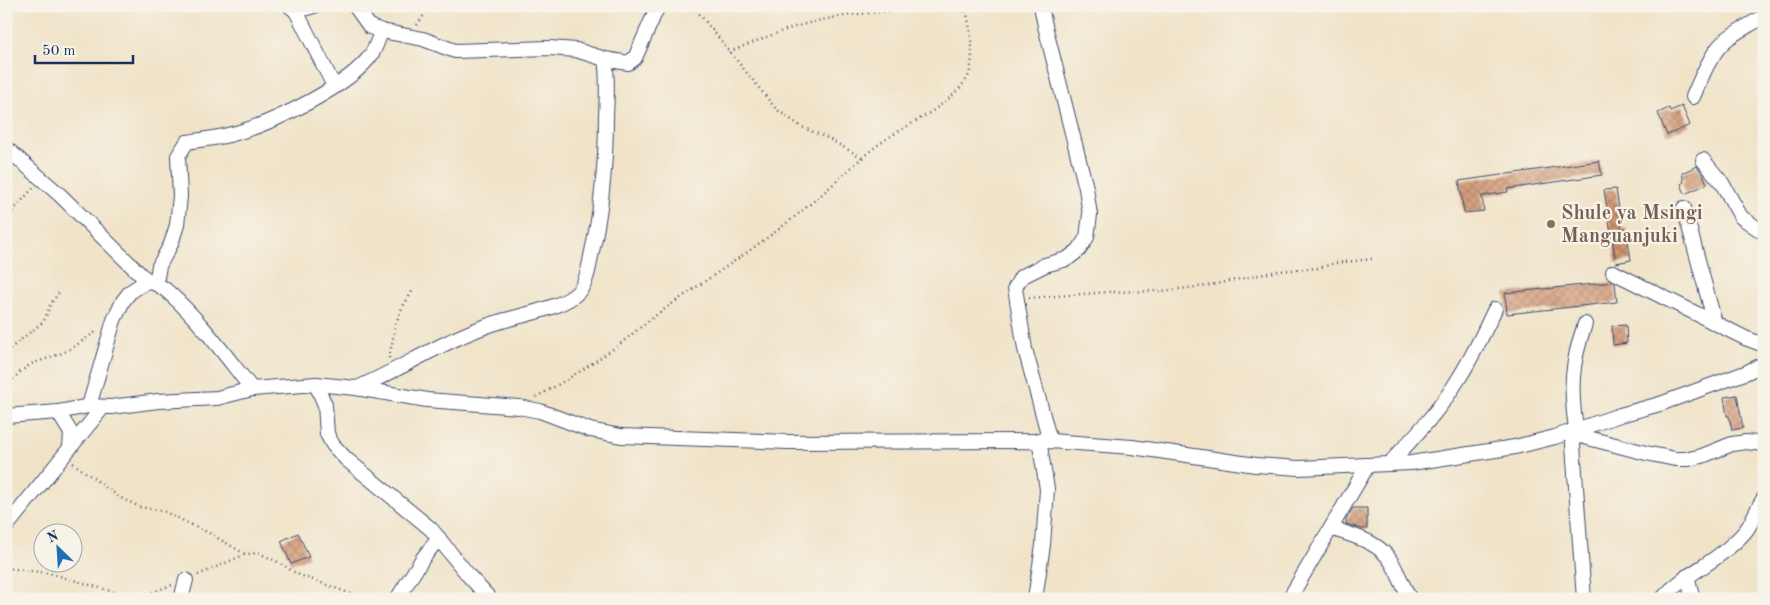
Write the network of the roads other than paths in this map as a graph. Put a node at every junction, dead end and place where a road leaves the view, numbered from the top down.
1 (314, 6) edge
2 (355, 6) edge
3 (658, 6) edge
4 (1041, 6) edge
5 (293, 9) edge
6 (1760, 16) edge
7 (382, 31) junction
8 (605, 59) junction
9 (334, 86) junction
10 (1693, 97) dead end
11 (6, 148) edge
12 (1703, 160) dead end
13 (1684, 208) dead end
14 (1764, 233) edge
15 (1613, 272) dead end
16 (152, 282) junction
17 (1495, 309) dead end
18 (1715, 323) junction
19 (1585, 324) dead end
20 (1764, 345) edge
21 (1764, 364) edge
22 (316, 384) junction
23 (356, 388) junction
24 (252, 389) junction
25 (96, 406) junction
26 (58, 412) junction
27 (6, 416) edge
28 (1574, 431) junction
29 (1045, 440) junction
30 (1764, 444) edge
31 (67, 452) junction
32 (1389, 464) junction
33 (1368, 465) junction
34 (1764, 498) edge
35 (6, 527) edge
36 (1331, 528) junction
37 (439, 538) junction
38 (1686, 576) junction
39 (186, 580) dead end
40 (181, 599) edge
41 (397, 599) edge
42 (490, 599) edge
43 (1036, 599) edge
44 (1289, 599) edge
45 (1410, 599) edge
46 (1584, 599) edge
47 (1662, 599) edge
48 (1693, 599) edge

1 - 5 street
2 - 7 street
3 - 8 street
4 - 29 street
5 - 9 street
6 - 10 street
7 - 8 street
7 - 9 street
8 - 23 street
9 - 16 street
11 - 16 street
12 - 14 street
13 - 18 street
15 - 18 street
16 - 24 street
16 - 25 street
17 - 32 street
18 - 20 street
19 - 28 street
21 - 28 street
22 - 23 street
22 - 24 street
22 - 37 street
23 - 29 street
24 - 25 street
25 - 26 street
25 - 31 street
26 - 27 street
26 - 31 street
28 - 30 street
28 - 32 street
28 - 46 street
29 - 33 street
29 - 43 street
31 - 35 street
32 - 33 street
33 - 36 street
34 - 38 street
36 - 44 street
36 - 45 street
37 - 41 street
37 - 42 street
38 - 47 street
38 - 48 street
39 - 40 street

